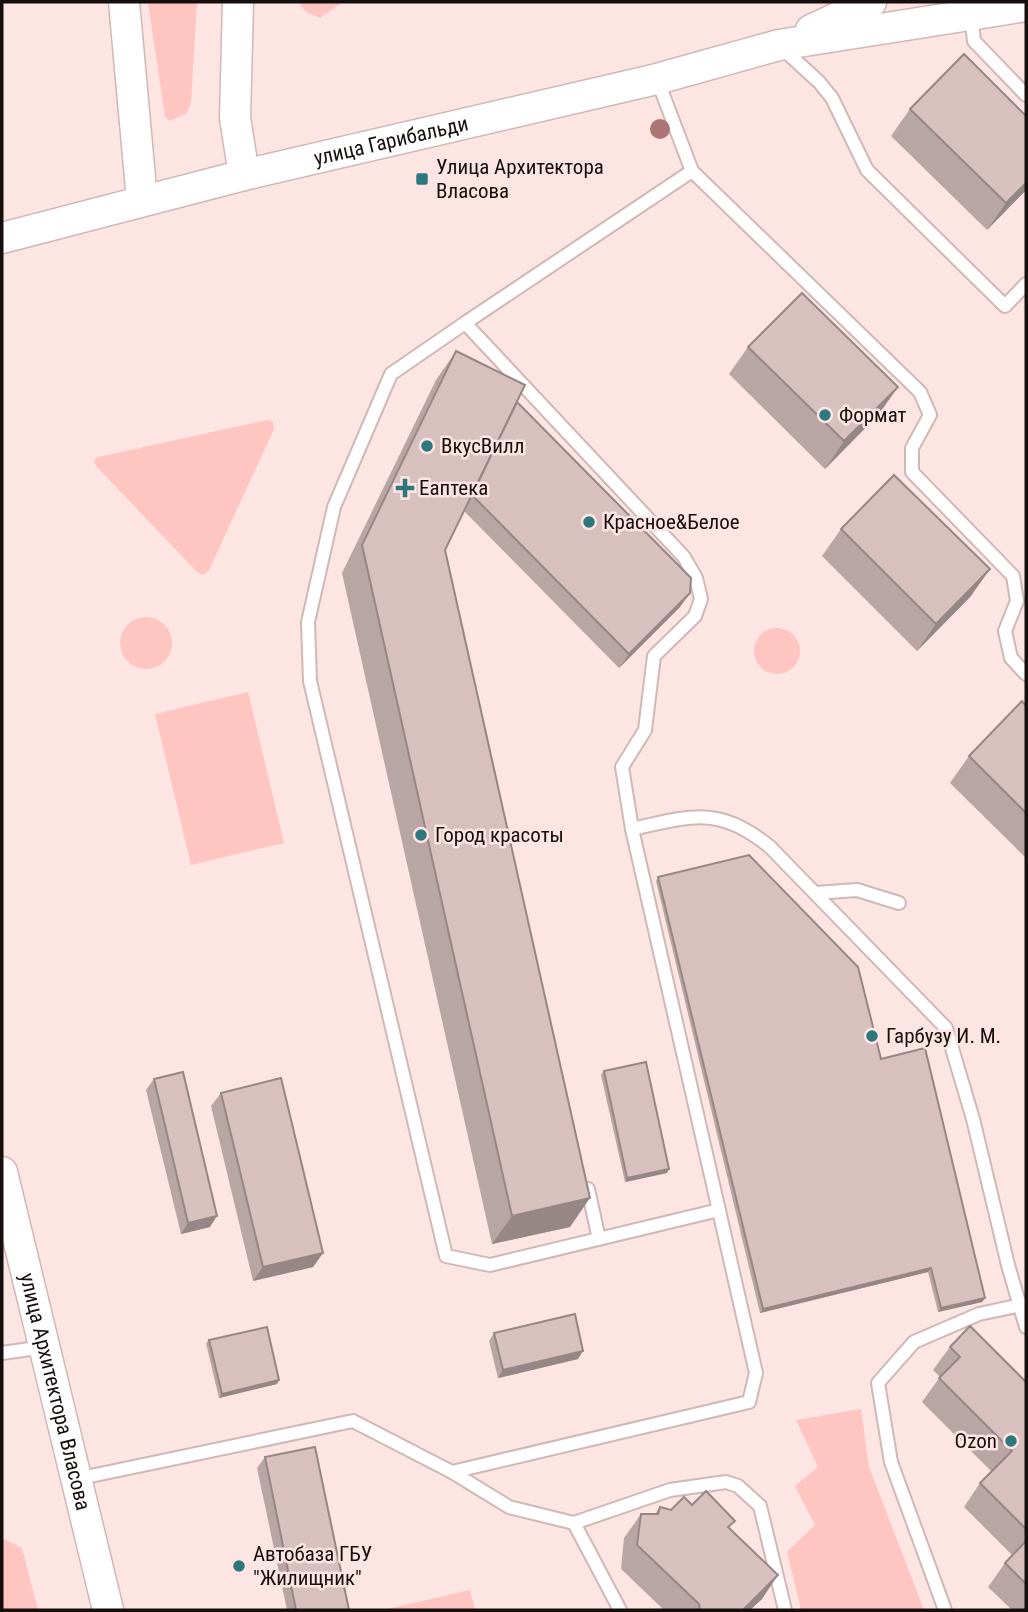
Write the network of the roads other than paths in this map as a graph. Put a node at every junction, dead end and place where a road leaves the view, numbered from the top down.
1 (124, 2) edge
2 (238, 2) edge
3 (871, 2) edge
4 (1026, 6) edge
5 (971, 15) junction
6 (779, 45) junction
7 (657, 79) junction
8 (1026, 95) edge
9 (692, 170) junction
10 (244, 175) junction
11 (142, 200) junction
12 (2, 238) edge
13 (1026, 284) edge
14 (466, 323) junction
15 (1026, 674) edge
16 (632, 829) junction
17 (815, 893) junction
18 (899, 903) dead end
19 (2, 1172) edge
20 (588, 1189) edge
21 (719, 1210) junction
22 (599, 1239) junction
23 (1023, 1304) edge
24 (1026, 1327) edge
25 (44, 1347) junction
26 (2, 1353) edge
27 (452, 1472) junction
28 (76, 1479) junction
29 (574, 1522) junction
30 (108, 1610) edge
31 (620, 1610) edge
32 (785, 1610) edge
33 (945, 1610) edge

1 - 11 street
2 - 10 street
3 - 6 street, улица Гарибальди
4 - 5 street, улица Гарибальди
5 - 6 street, улица Гарибальди
5 - 8 lane
6 - 7 street, улица Гарибальди
6 - 13 lane
7 - 9 lane
7 - 10 street, улица Гарибальди
9 - 14 lane
9 - 15 lane
10 - 11 street, улица Гарибальди
11 - 12 street, улица Гарибальди
14 - 16 lane
14 - 22 lane
16 - 17 lane
16 - 21 lane
17 - 18 lane
17 - 23 lane
19 - 25 street, улица Архитектора Власова
20 - 22 lane
21 - 22 lane
21 - 27 lane
23 - 24 lane
23 - 33 lane
25 - 26 lane
25 - 28 street, улица Архитектора Власова
27 - 28 lane
27 - 29 lane
28 - 30 street, улица Архитектора Власова
29 - 31 lane
29 - 32 lane

